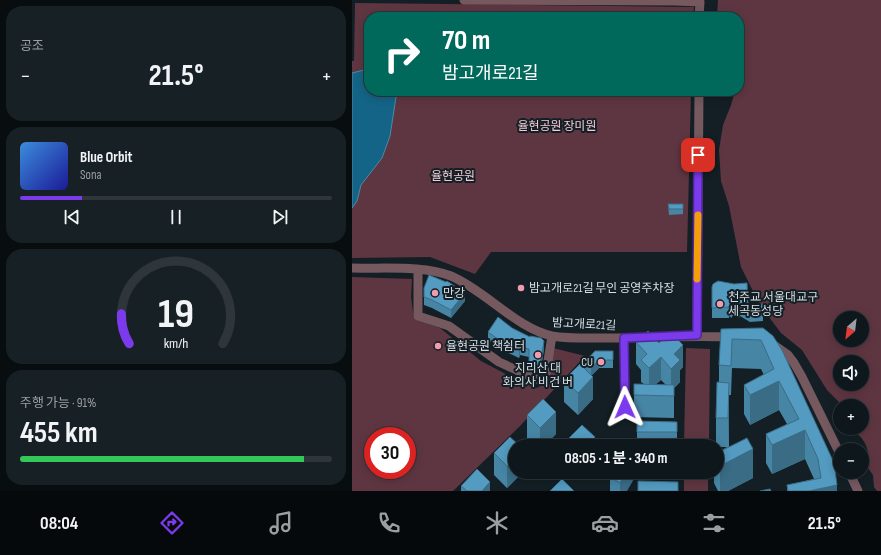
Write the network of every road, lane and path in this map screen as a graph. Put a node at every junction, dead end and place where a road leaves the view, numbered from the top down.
1 (464, 0) edge
2 (546, 0) edge
3 (674, 0) edge
4 (700, 12) edge
5 (699, 96) edge
6 (352, 268) edge
7 (418, 269) junction
8 (697, 335) junction
9 (552, 336) junction
10 (742, 337) edge
11 (624, 338) junction
12 (762, 340) edge
13 (625, 407) dead end
14 (835, 443) edge
15 (852, 479) edge
16 (858, 491) edge

1 - 2 street
2 - 3 street
3 - 4 street
5 - 8 street
6 - 7 street, 밤고개로21길
7 - 9 street, 밤고개로21길
7 - 9 street
8 - 10 street, 밤고개로21길
8 - 11 street, 밤고개로21길
9 - 11 street, 밤고개로21길
11 - 13 street
12 - 14 street
15 - 16 street

